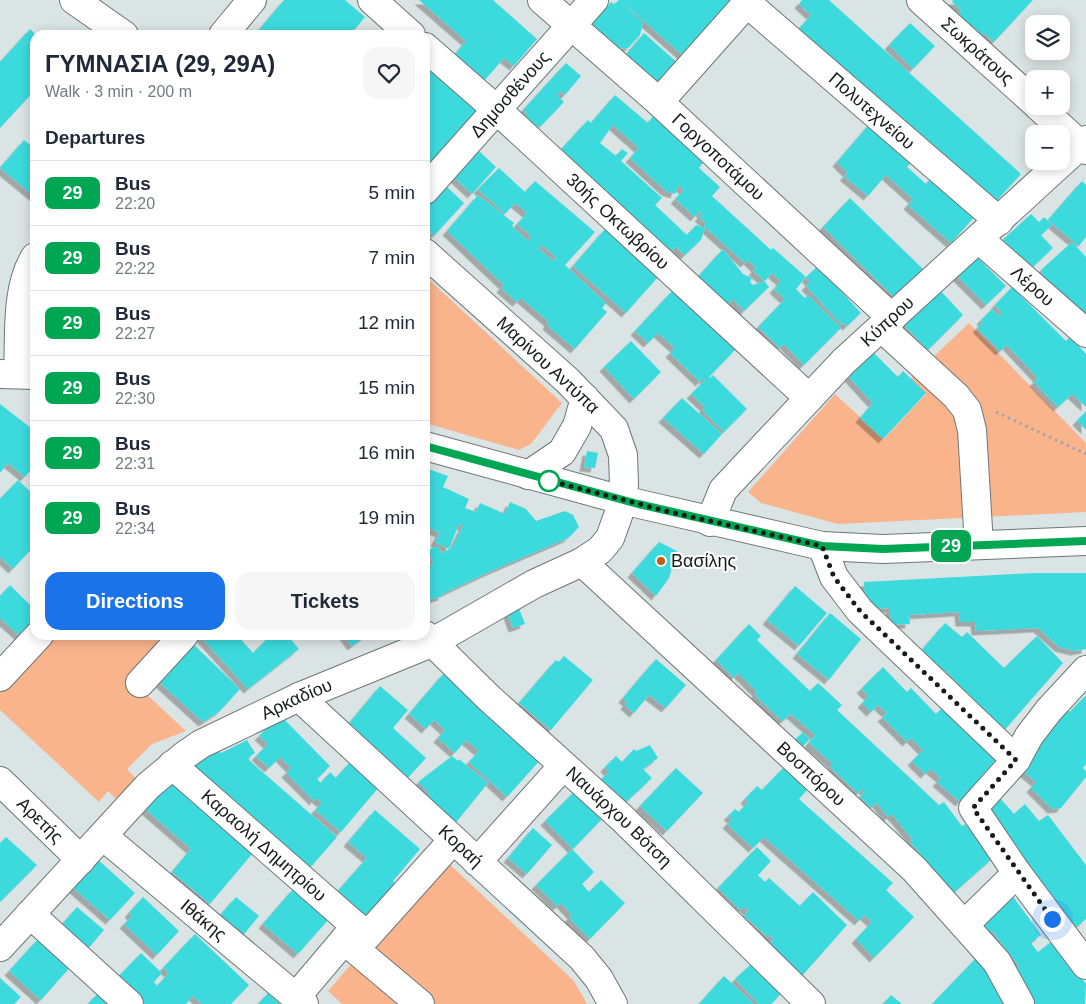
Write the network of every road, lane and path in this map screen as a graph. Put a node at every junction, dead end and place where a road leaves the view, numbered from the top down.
1 (74, 0) edge
2 (252, 0) edge
3 (372, 0) edge
4 (542, 0) edge
5 (594, 0) edge
6 (747, 2) edge
7 (932, 4) edge
8 (571, 26) junction
9 (117, 30) edge
10 (227, 30) edge
11 (405, 30) edge
12 (430, 51) edge
13 (1025, 93) edge
14 (659, 102) junction
15 (496, 110) junction
16 (1049, 115) edge
17 (1084, 145) edge
18 (430, 184) edge
19 (999, 221) junction
20 (980, 240) junction
21 (430, 258) edge
22 (30, 266) edge
23 (887, 323) junction
24 (1086, 333) edge
25 (18, 374) edge
26 (585, 398) junction
27 (809, 398) junction
28 (963, 404) junction
29 (430, 447) edge
30 (1086, 454) edge
31 (528, 475) junction
32 (622, 500) junction
33 (710, 522) junction
34 (1086, 541) edge
35 (979, 544) junction
36 (822, 546) junction
37 (582, 562) junction
38 (430, 638) edge
39 (32, 640) edge
40 (179, 640) edge
41 (426, 640) edge
42 (429, 640) edge
43 (6, 659) edge
44 (1086, 670) edge
45 (140, 683) dead end
46 (299, 697) junction
47 (1016, 760) junction
48 (172, 765) junction
49 (555, 775) junction
50 (0, 781) edge
51 (103, 836) junction
52 (453, 840) junction
53 (81, 860) junction
54 (477, 862) junction
55 (1017, 873) junction
56 (30, 914) junction
57 (964, 925) junction
58 (350, 933) junction
59 (0, 947) edge
60 (1086, 965) edge
61 (300, 1000) edge
62 (129, 1004) edge
63 (420, 1004) edge
64 (613, 1004) edge
65 (811, 1004) edge
66 (1020, 1004) edge

1 - 9 street
2 - 10 street
3 - 11 street
4 - 8 street, Γοργοποτάμου
5 - 8 street, Δημοσθένους
6 - 14 street
6 - 19 street, Πολυτεχνείου
7 - 13 street, Σωκράτους
8 - 14 street, Γοργοποτάμου
8 - 15 street, Δημοσθένους
12 - 15 street, 30ής Οκτωβρίου
14 - 23 street, Γοργοποτάμου
15 - 18 street, Δημοσθένους
15 - 27 street, 30ής Οκτωβρίου
16 - 17 street
17 - 19 street, Κύπρου
19 - 20 street, Κύπρου
20 - 23 street, Κύπρου
20 - 24 street, Λέρου
21 - 26 street, Μαρίνου Αντύπα
22 - 25 street
23 - 27 street, Κύπρου
23 - 28 street, Γοργοποτάμου
26 - 31 street
26 - 32 street, Μαρίνου Αντύπα
27 - 33 street, Κύπρου
28 - 30 path
28 - 35 street
29 - 31 street
31 - 32 street
32 - 33 street
32 - 37 street, Αρκαδίου
33 - 36 street
34 - 35 street
35 - 36 street
36 - 47 street
37 - 38 street, Αρκαδίου
37 - 57 street, Βοσπόρου
39 - 43 street
40 - 45 street
41 - 46 street, Αρκαδίου
42 - 49 street, Ναυάρχου Βότση
44 - 47 street
46 - 48 street, Αρκαδίου
46 - 52 street, Κοραή
47 - 55 street
48 - 51 street, Αρκαδίου
48 - 58 street, Καραολή Δημητρίου
49 - 54 street
49 - 65 street, Ναυάρχου Βότση
50 - 53 street, Αρετής
51 - 53 street, Αρκαδίου
51 - 61 street, Ιθάκης
52 - 54 street, Κοραή
52 - 58 street
53 - 56 street, Αρκαδίου
54 - 64 street, Κοραή
55 - 57 street
55 - 60 street
56 - 59 street, Αρκαδίου
56 - 62 street
57 - 66 street, Βοσπόρου
58 - 61 street
58 - 63 street, Καραολή Δημητρίου

